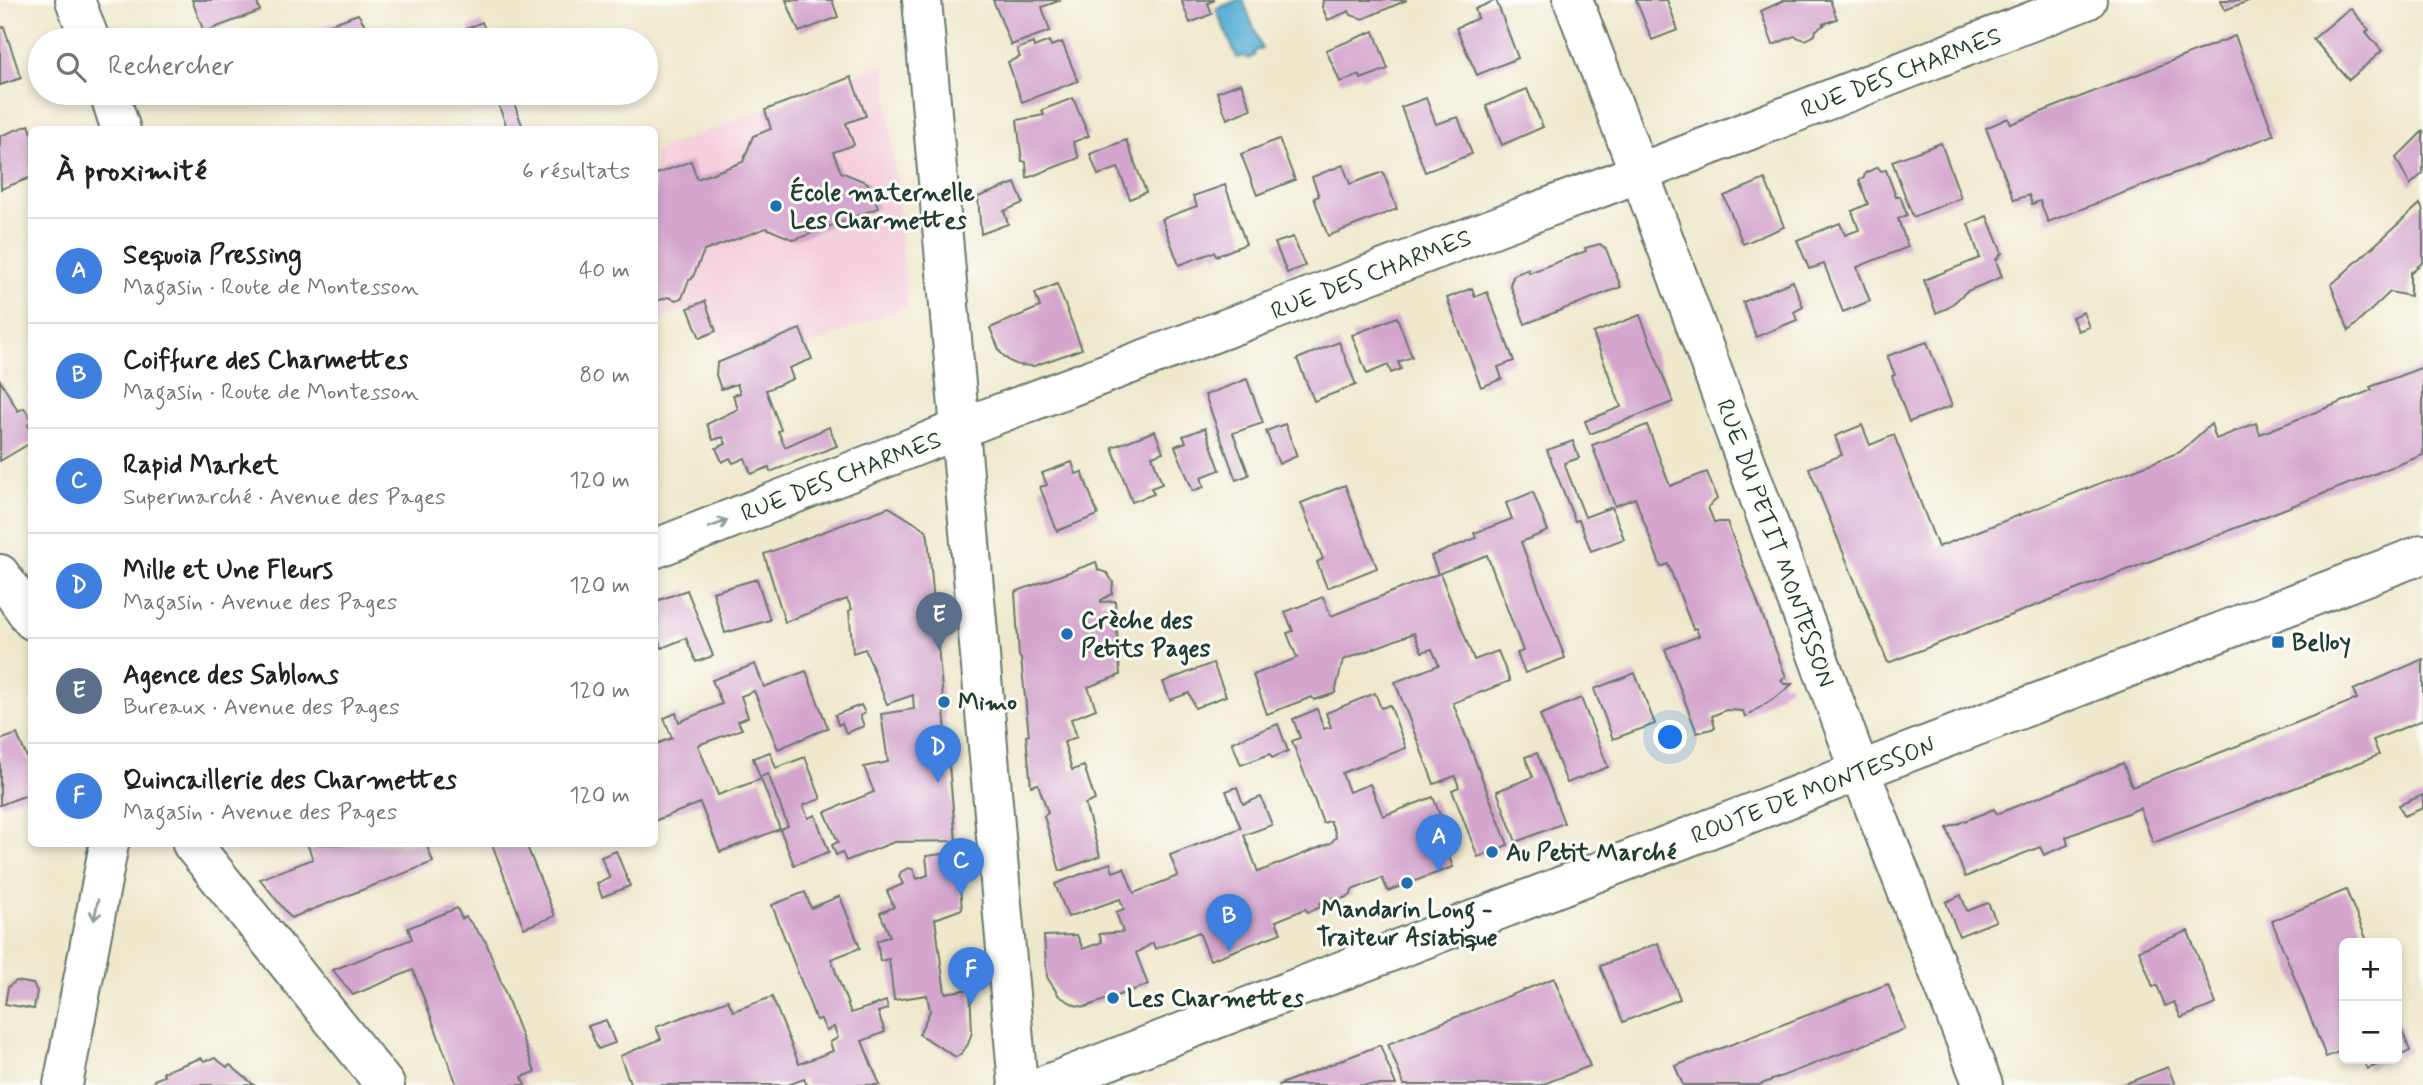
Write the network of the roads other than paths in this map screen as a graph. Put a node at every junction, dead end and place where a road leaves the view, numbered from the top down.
1 (75, 0) edge
2 (922, 0) edge
3 (1573, 0) edge
4 (2087, 0) edge
5 (86, 28) edge
6 (113, 105) edge
7 (120, 126) edge
8 (1639, 173) junction
9 (960, 429) junction
10 (658, 547) edge
11 (2423, 554) edge
12 (0, 574) edge
13 (28, 614) edge
14 (1860, 771) junction
15 (108, 847) edge
16 (194, 847) edge
17 (63, 1085) edge
18 (385, 1085) edge
19 (1018, 1085) edge
20 (1045, 1085) edge
21 (1983, 1085) edge

1 - 5 street
2 - 9 street
3 - 8 street, RUE DU PETIT MONTESSON
4 - 8 street, RUE DES CHARMES
6 - 7 street
8 - 9 street, RUE DES CHARMES
8 - 14 street, RUE DU PETIT MONTESSON
10 -> 9 street, RUE DES CHARMES
9 - 19 street
11 - 14 street, ROUTE DE MONTESSON
12 - 13 street
14 - 20 street, ROUTE DE MONTESSON
14 - 21 street, RUE DU PETIT MONTESSON
15 -> 17 street
16 - 18 street

